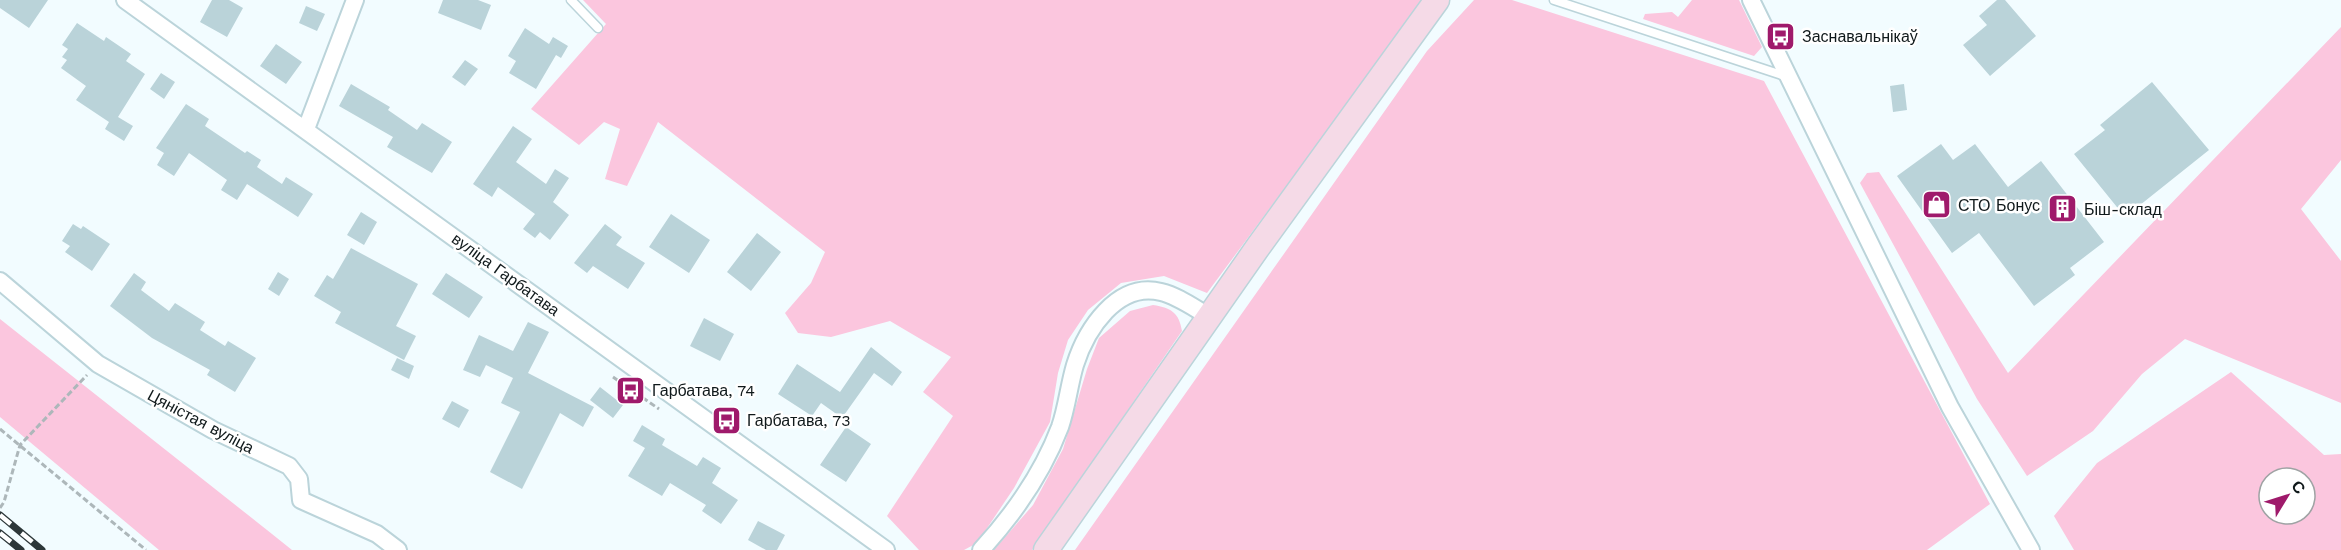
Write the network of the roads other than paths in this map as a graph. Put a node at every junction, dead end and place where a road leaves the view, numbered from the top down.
1 (125, 0) edge
2 (355, 0) edge
3 (571, 0) edge
4 (1437, 0) edge
5 (1554, 0) edge
6 (1750, 0) edge
7 (598, 28) dead end
8 (1789, 78) junction
9 (306, 129) junction
10 (0, 281) edge
11 (1210, 317) junction
12 (398, 550) edge
13 (886, 550) edge
14 (981, 550) edge
15 (1046, 550) edge
16 (2031, 550) edge

1 - 9 street, вуліца Гарбатава
2 - 9 street
3 - 7 lane
4 - 11 main road
5 - 8 lane
6 - 8 street
8 - 16 street
9 - 13 street, вуліца Гарбатава
10 - 12 street, Цяністая вуліца
11 - 14 street
11 - 15 main road

